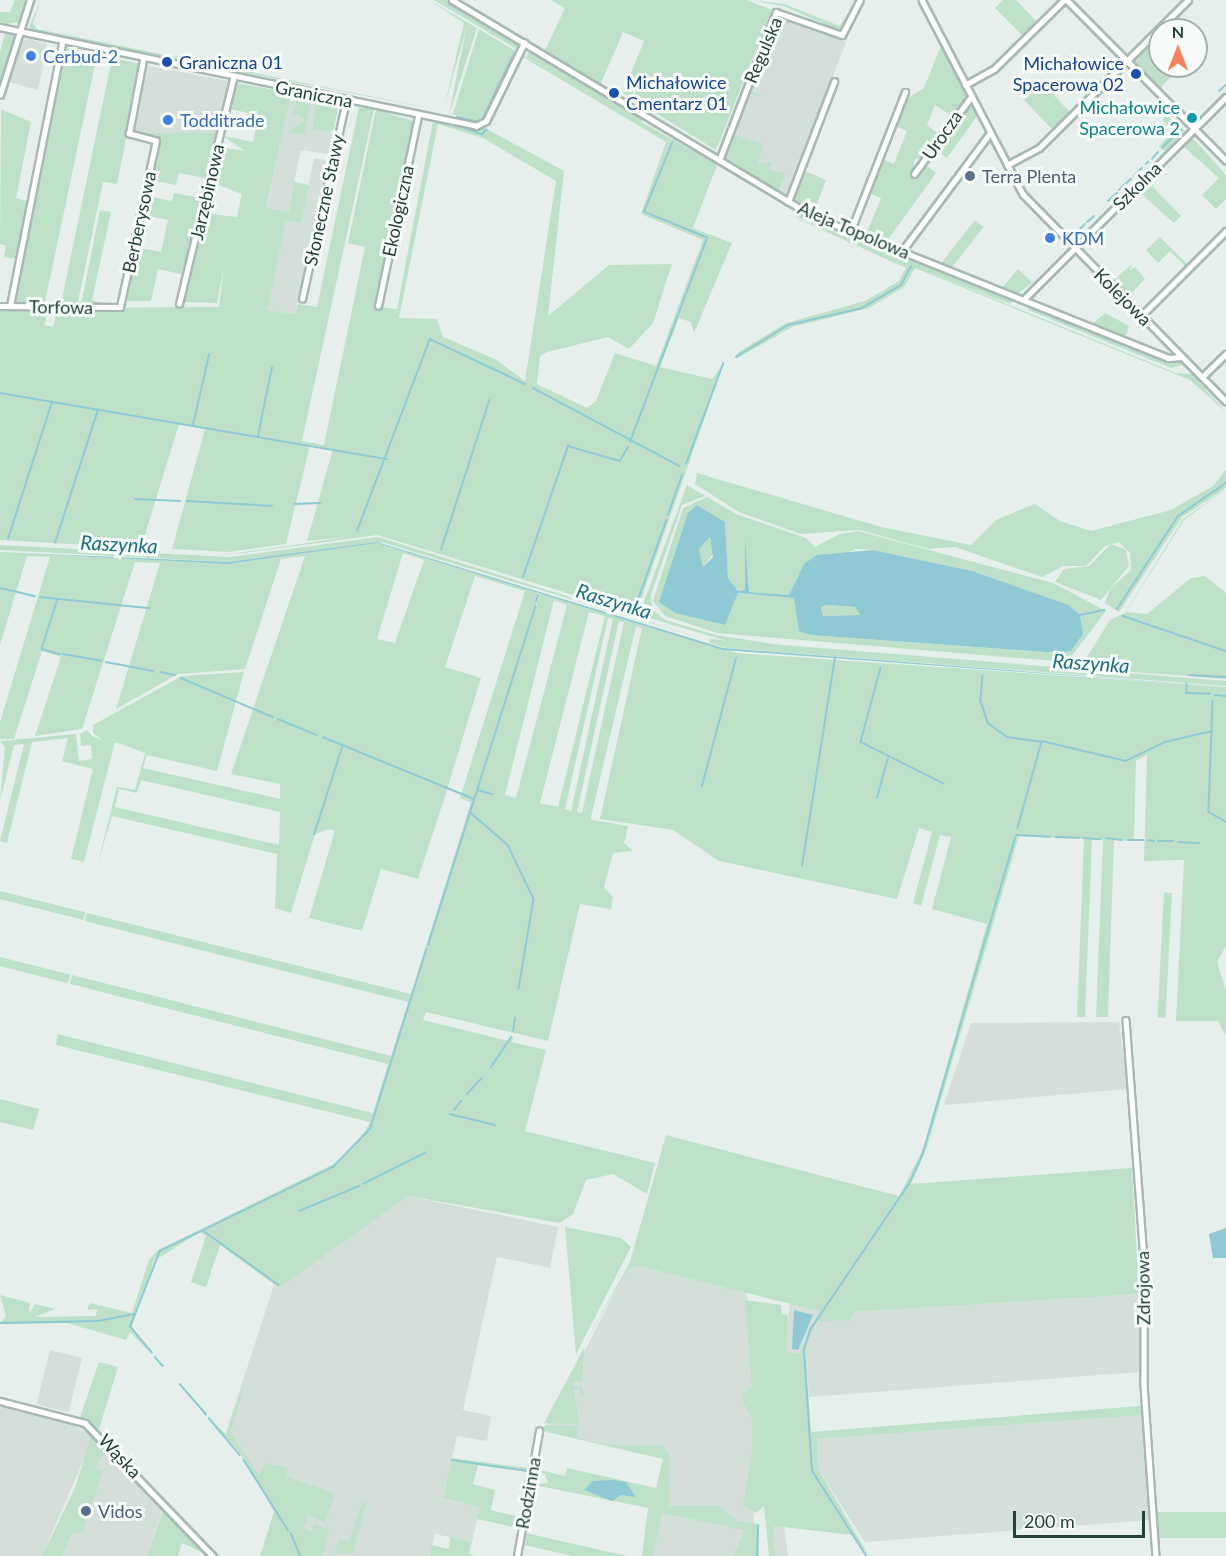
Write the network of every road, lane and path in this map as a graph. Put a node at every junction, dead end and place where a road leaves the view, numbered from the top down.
1 (30, 0) edge
2 (452, 0) edge
3 (860, 0) edge
4 (931, 0) edge
5 (1066, 0) edge
6 (1188, 0) edge
7 (923, 2) edge
8 (0, 27) edge
9 (19, 33) junction
10 (524, 43) junction
11 (62, 44) junction
12 (143, 60) junction
13 (1127, 60) junction
14 (233, 78) junction
15 (834, 82) dead end
16 (965, 85) junction
17 (905, 92) dead end
18 (0, 95) edge
19 (971, 97) junction
20 (1226, 97) edge
21 (346, 101) junction
22 (418, 116) junction
23 (1195, 128) junction
24 (990, 132) junction
25 (720, 158) junction
26 (1226, 160) edge
27 (1007, 165) junction
28 (914, 174) dead end
29 (788, 202) junction
30 (851, 230) junction
31 (1226, 231) edge
32 (1075, 248) junction
33 (902, 251) junction
34 (302, 298) dead end
35 (1023, 300) junction
36 (121, 304) joint
37 (179, 304) dead end
38 (0, 306) edge
39 (10, 306) junction
40 (378, 306) dead end
41 (1142, 315) junction
42 (1226, 354) edge
43 (1182, 357) junction
44 (1203, 377) junction
45 (1226, 401) edge
46 (1126, 1020) dead end
47 (0, 1401) edge
48 (539, 1431) dead end
49 (213, 1556) edge
50 (517, 1556) edge
51 (1156, 1556) edge

1 - 9 street
2 - 10 street, Aleja Topolowa
3 - 25 street, Regulska
4 - 7 street
5 - 13 street
5 - 16 street
6 - 13 street
7 - 16 street, Kolejowa
8 - 9 street, Graniczna
9 - 11 street, Graniczna
9 - 18 street
10 - 22 street, Graniczna
10 - 25 street, Aleja Topolowa
11 - 12 street, Graniczna
11 - 39 street
12 - 14 street, Graniczna
12 - 36 street, Berberysowa
13 - 23 street
13 - 27 street
14 - 21 street, Graniczna
14 - 37 street, Jarzębinowa
15 - 29 street
16 - 19 street, Kolejowa
17 - 30 street
19 - 24 street, Kolejowa
19 - 28 street, Urocza
20 - 23 street, Szkolna
21 - 22 street, Graniczna
21 - 34 street, Słoneczne Stawy
22 - 40 street, Ekologiczna
23 - 26 street
23 - 32 street, Szkolna
24 - 27 street, Kolejowa
24 - 33 street
25 - 29 street, Aleja Topolowa
27 - 32 street, Kolejowa
29 - 30 street, Aleja Topolowa
30 - 33 street, Aleja Topolowa
31 - 41 street
32 - 35 street, Szkolna
32 - 41 street, Kolejowa
33 - 35 street, Aleja Topolowa
35 - 43 street, Aleja Topolowa
36 - 39 street, Torfowa
38 - 39 street, Torfowa
41 - 43 street, Kolejowa
42 - 44 street
43 - 44 street, Kolejowa
44 - 45 street, Kolejowa
46 - 51 street, Zdrojowa
47 - 49 street, Wąska
48 - 50 street, Rodzinna

